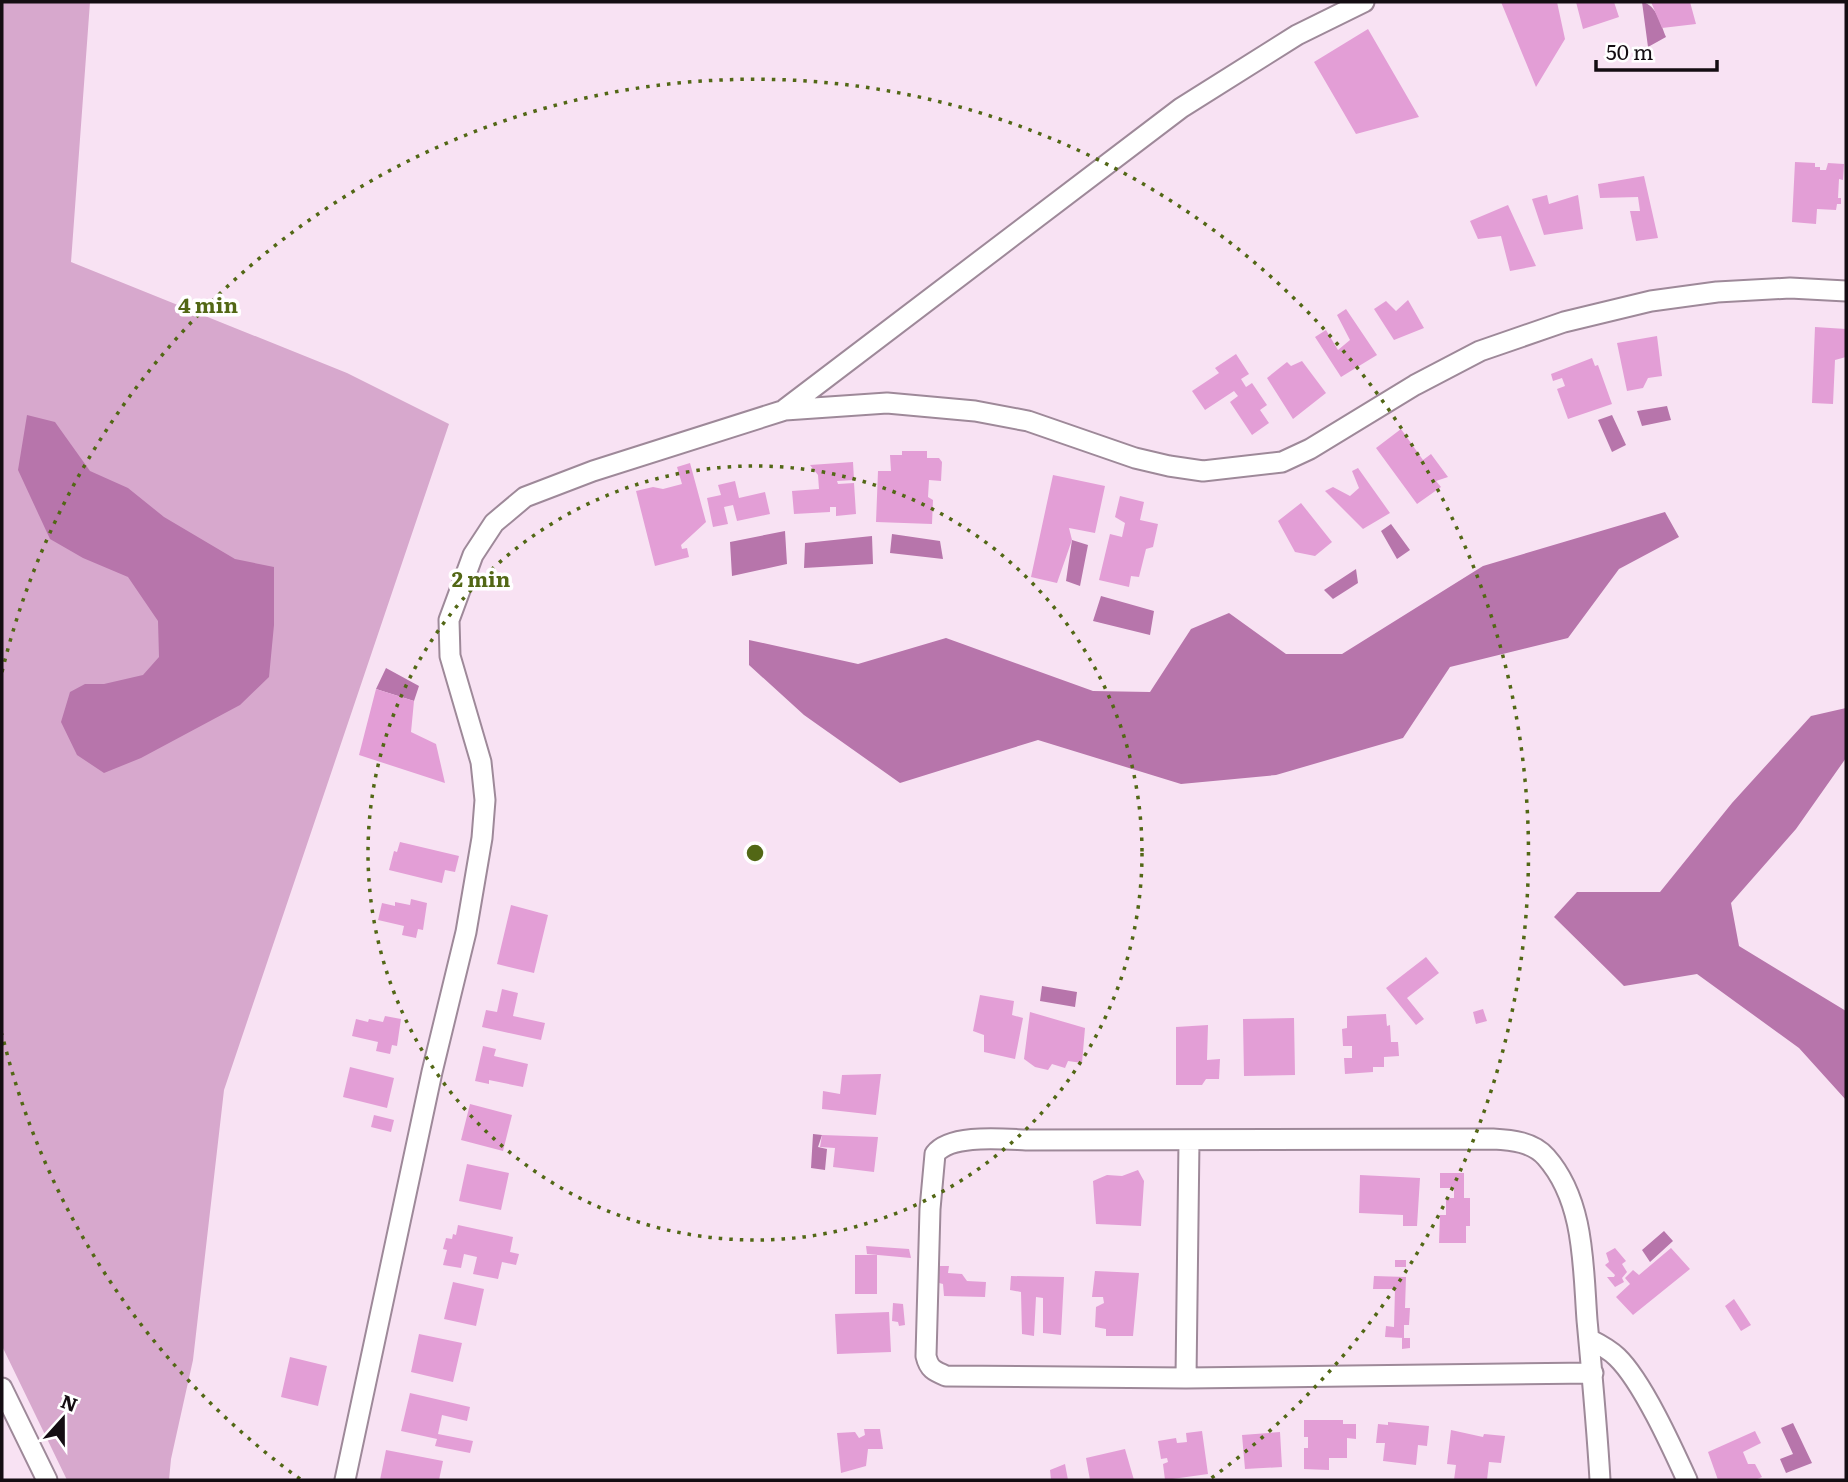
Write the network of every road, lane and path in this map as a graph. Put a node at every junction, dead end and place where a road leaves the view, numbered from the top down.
1 (1364, 2) edge
2 (1846, 291) edge
3 (785, 410) junction
4 (1189, 1141) junction
5 (1589, 1339) junction
6 (1593, 1373) junction
7 (1186, 1378) junction
8 (2, 1388) edge
9 (47, 1480) edge
10 (345, 1480) edge
11 (1600, 1480) edge
12 (1687, 1480) edge

1 - 3 street
2 - 3 street
3 - 10 street
4 - 5 street
4 - 7 street
4 - 7 street
5 - 6 street
5 - 12 street
6 - 7 street
6 - 11 street
8 - 9 street

